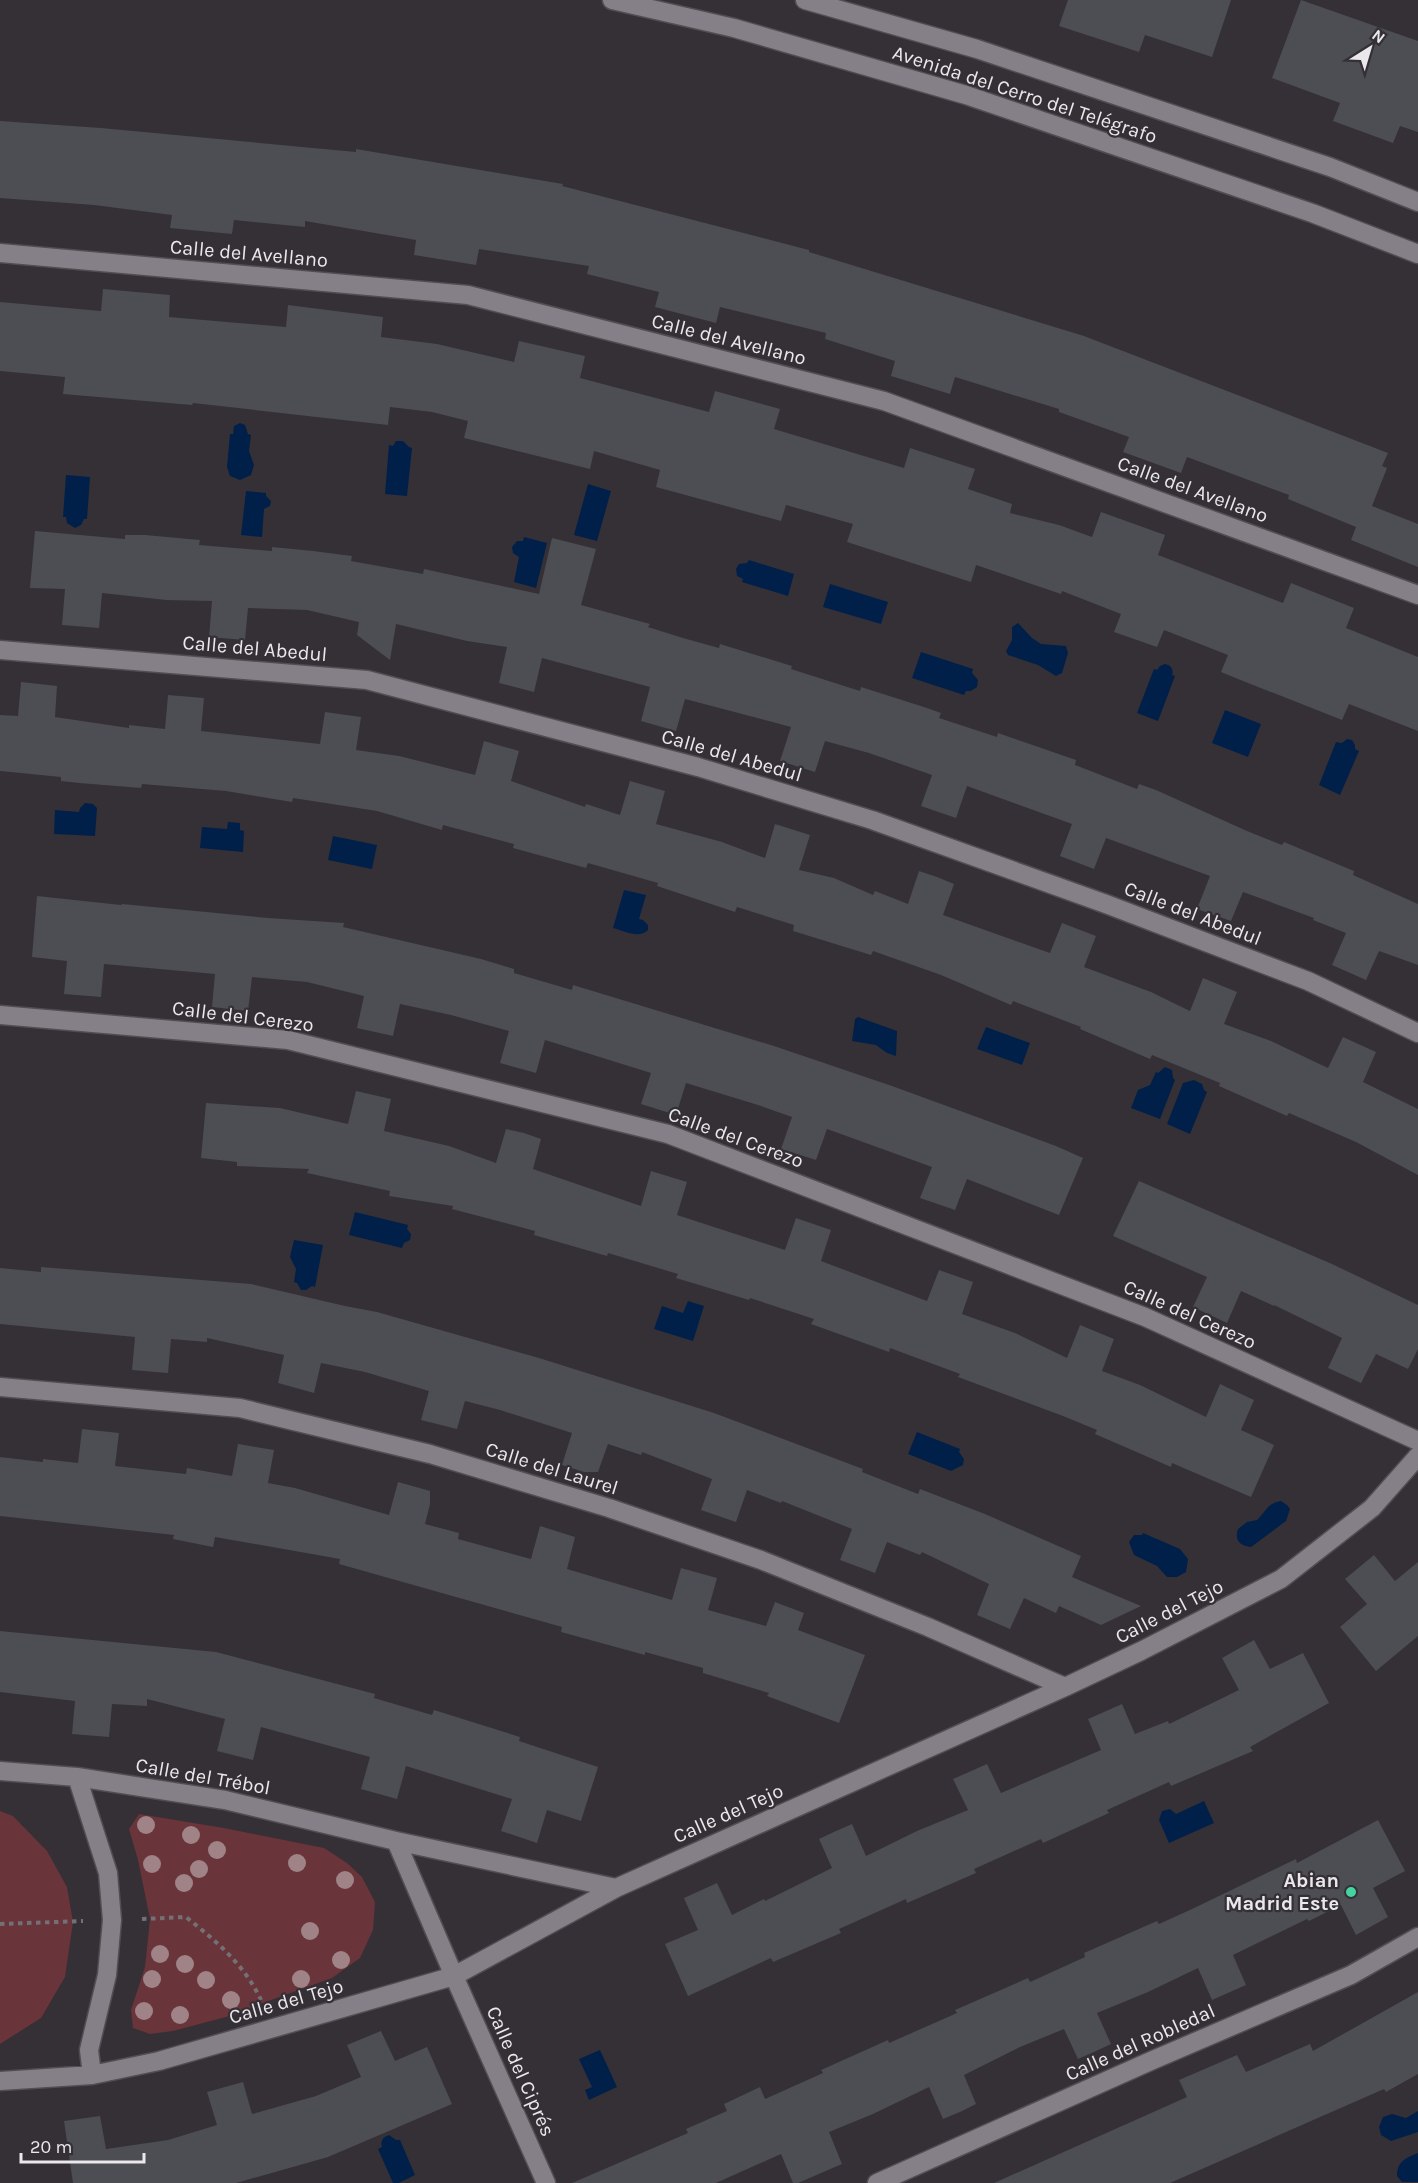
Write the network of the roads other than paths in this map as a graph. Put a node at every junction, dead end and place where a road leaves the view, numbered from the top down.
1 (612, 0) edge
2 (805, 0) edge
3 (1418, 202) edge
4 (0, 253) edge
5 (1418, 254) edge
6 (1418, 594) edge
7 (0, 650) edge
8 (0, 1015) edge
9 (1418, 1034) edge
10 (0, 1387) edge
11 (1418, 1441) edge
12 (1418, 1456) edge
13 (1065, 1687) junction
14 (0, 1771) edge
15 (77, 1778) junction
16 (396, 1841) junction
17 (616, 1888) junction
18 (1418, 1936) edge
19 (454, 1976) junction
20 (92, 2075) junction
21 (0, 2081) edge
22 (546, 2183) edge
23 (877, 2183) edge

1 - 5 street, Avenida del Cerro del Telégrafo
2 - 3 street, Avenida del Cerro del Telégrafo
4 - 6 street, Calle del Avellano
7 - 9 street, Calle del Abedul
8 - 11 street, Calle del Cerezo
10 - 13 street, Calle del Laurel
12 - 13 street, Calle del Tejo
13 - 17 street, Calle del Tejo
14 - 15 street, Calle del Trébol
15 - 16 street, Calle del Trébol
15 - 20 street
16 - 17 street, Calle del Trébol
16 - 19 street
17 - 19 street, Calle del Tejo
18 - 23 street, Calle del Robledal
19 - 20 street, Calle del Tejo
19 - 22 street, Calle del Ciprés
20 - 21 street, Calle del Tejo

